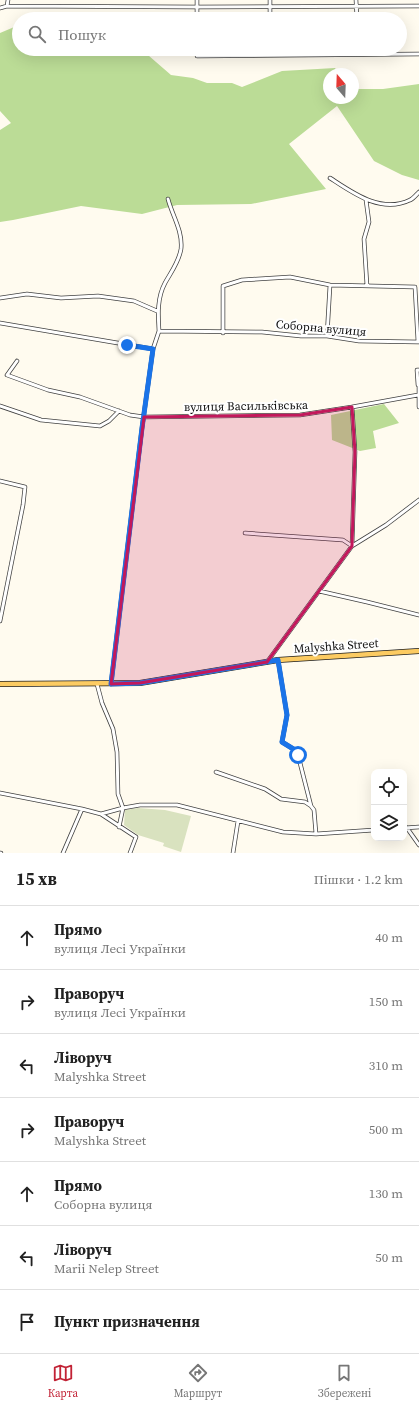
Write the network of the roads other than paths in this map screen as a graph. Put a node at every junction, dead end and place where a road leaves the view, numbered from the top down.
1 (8, 0) edge
2 (197, 0) edge
3 (270, 0) edge
4 (356, 0) edge
5 (7, 6) junction
6 (419, 6) edge
7 (197, 7) junction
8 (270, 7) junction
9 (357, 7) junction
10 (0, 8) edge
11 (197, 12) edge
12 (270, 12) edge
13 (357, 12) edge
14 (407, 54) edge
15 (419, 54) edge
16 (330, 178) dead end
17 (419, 192) edge
18 (168, 199) dead end
19 (366, 200) junction
20 (330, 285) junction
21 (367, 286) junction
22 (0, 298) edge
23 (158, 311) junction
24 (0, 323) edge
25 (159, 331) junction
26 (223, 332) junction
27 (326, 336) junction
28 (419, 342) edge
29 (153, 349) junction
30 (17, 361) dead end
31 (419, 370) edge
32 (419, 386) edge
33 (418, 395) edge
34 (0, 406) edge
35 (419, 407) edge
36 (352, 408) junction
37 (119, 411) junction
38 (144, 417) junction
39 (0, 481) edge
40 (419, 500) edge
41 (245, 533) dead end
42 (352, 546) junction
43 (319, 591) junction
44 (419, 615) edge
45 (0, 621) edge
46 (419, 651) edge
47 (278, 660) junction
48 (267, 662) junction
49 (0, 684) edge
50 (97, 684) junction
51 (111, 684) junction
52 (216, 772) dead end
53 (0, 793) edge
54 (311, 806) junction
55 (123, 808) junction
56 (82, 809) junction
57 (101, 814) junction
58 (238, 820) junction
59 (119, 827) junction
60 (419, 827) edge
61 (407, 828) edge
62 (371, 830) edge
63 (407, 830) edge
64 (316, 834) junction
65 (419, 845) edge
66 (63, 853) edge
67 (130, 853) edge
68 (233, 853) edge

1 - 5 street
2 - 7 street
3 - 8 street
4 - 9 street
5 - 7 street
5 - 10 street
6 - 9 street
7 - 8 street
7 - 11 street
8 - 9 street
8 - 12 street
9 - 13 street
14 - 15 street
16 - 19 street
17 - 19 street
18 - 23 street
19 - 21 street
20 - 21 street, Соборна вулиця
20 - 26 street, Соборна вулиця
20 - 27 street
21 - 28 street, Соборна вулиця
22 - 23 street
23 - 25 street
24 - 29 street
25 - 26 street, Соборна вулиця
25 - 29 street
26 - 27 street, Соборна вулиця
27 - 28 street, Соборна вулиця
29 - 38 street
30 - 37 street, вулиця Васильківська
31 - 32 street
32 - 33 street
33 - 35 street
33 - 36 street, вулиця Васильківська
34 - 37 street
36 - 38 street, вулиця Васильківська
36 - 42 street
37 - 38 street, вулиця Васильківська
38 - 51 street
39 - 45 street
40 - 42 street
41 - 42 street
42 - 43 street
43 - 44 street
43 - 48 street
46 - 47 main road, Malyshka Street
47 - 48 main road, Malyshka Street
47 - 54 street
48 - 51 main road, Malyshka Street
49 - 50 main road, Malyshka Street
50 - 51 main road, Malyshka Street
50 - 55 street
52 - 54 street
53 - 56 street
54 - 64 street
55 - 57 street
55 - 58 street
55 - 59 street
56 - 57 street
56 - 66 street
57 - 59 street
58 - 64 street
58 - 68 street
59 - 67 street
60 - 61 street
62 - 64 street
63 - 65 street

